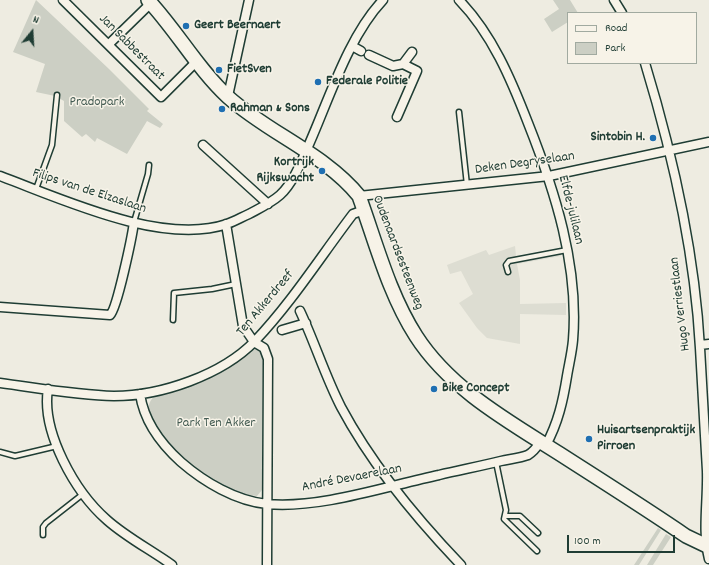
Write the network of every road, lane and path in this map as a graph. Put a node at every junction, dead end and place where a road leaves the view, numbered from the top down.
1 (63, 0) edge
2 (249, 0) edge
3 (382, 0) edge
4 (459, 0) edge
5 (614, 0) edge
6 (150, 1) edge
7 (621, 12) edge
8 (109, 44) junction
9 (352, 46) junction
10 (361, 51) dead end
11 (412, 52) dead end
12 (369, 55) dead end
13 (197, 62) junction
14 (403, 64) junction
15 (645, 64) edge
16 (57, 95) dead end
17 (228, 96) junction
18 (459, 112) dead end
19 (397, 117) dead end
20 (709, 142) edge
21 (203, 145) dead end
22 (669, 151) junction
23 (306, 152) junction
24 (149, 165) dead end
25 (0, 176) edge
26 (549, 176) junction
27 (466, 185) junction
28 (36, 189) junction
29 (359, 196) junction
30 (268, 204) junction
31 (364, 210) junction
32 (134, 222) junction
33 (226, 224) junction
34 (567, 250) junction
35 (508, 272) dead end
36 (236, 284) junction
37 (0, 307) edge
38 (300, 311) dead end
39 (173, 320) dead end
40 (306, 323) junction
41 (282, 330) dead end
42 (254, 342) junction
43 (709, 344) edge
44 (700, 345) junction
45 (0, 383) edge
46 (48, 389) junction
47 (140, 394) junction
48 (543, 443) junction
49 (58, 446) junction
50 (0, 452) edge
51 (496, 462) junction
52 (391, 485) junction
53 (84, 494) junction
54 (266, 504) junction
55 (505, 516) junction
56 (538, 533) dead end
57 (43, 535) dead end
58 (537, 550) dead end
59 (708, 550) edge
60 (172, 565) edge
61 (266, 565) edge
62 (460, 565) edge

1 - 8 street, Jan Sabbestraat
2 - 17 street
3 - 9 street, Filips van de Elzaslaan
4 - 26 street, Elfde-julilaan
5 - 7 street
6 - 8 street
6 - 13 main road, Oudenaardsesteenweg
8 - 13 street, Jan Sabbestraat
9 - 10 street
9 - 23 street, Filips van de Elzaslaan
11 - 14 street
12 - 14 street
13 - 17 main road, Oudenaardsesteenweg
14 - 19 street
15 - 22 street, Hugo Verriestlaan
16 - 28 lane
17 - 23 main road, Oudenaardsesteenweg
18 - 27 lane
20 - 22 street, Deken Degryselaan
21 - 30 street
22 - 26 street, Deken Degryselaan
22 - 44 street, Hugo Verriestlaan
23 - 29 main road, Oudenaardsesteenweg
23 - 30 street, Filips van de Elzaslaan
24 - 32 lane
25 - 28 street, Filips van de Elzaslaan
26 - 27 street, Deken Degryselaan
26 - 34 street, Elfde-julilaan
27 - 29 street, Deken Degryselaan
28 - 32 street, Filips van de Elzaslaan
29 - 31 main road, Oudenaardsesteenweg
30 - 33 street, Filips van de Elzaslaan
31 - 42 street, Ten Akkerdreef
31 - 48 main road, Oudenaardsesteenweg
32 - 33 street, Filips van de Elzaslaan
32 - 37 street
33 - 36 street
34 - 35 lane
34 - 48 street, Elfde-julilaan
36 - 39 lane
36 - 42 street
38 - 40 street
40 - 41 street
40 - 52 street
42 - 47 street, Ten Akkerdreef
42 - 54 street
43 - 44 street
44 - 59 street, Hugo Verriestlaan
45 - 46 street, Ten Akkerdreef
46 - 47 street, Ten Akkerdreef
46 - 49 street
47 - 54 street, André Devaerelaan
48 - 51 street, André Devaerelaan
48 - 59 main road, Oudenaardsesteenweg
49 - 50 lane
49 - 53 street
51 - 52 street, André Devaerelaan
51 - 55 lane
52 - 54 street, André Devaerelaan
52 - 62 street
53 - 57 lane
53 - 60 street
54 - 61 street
55 - 56 lane
55 - 58 lane

